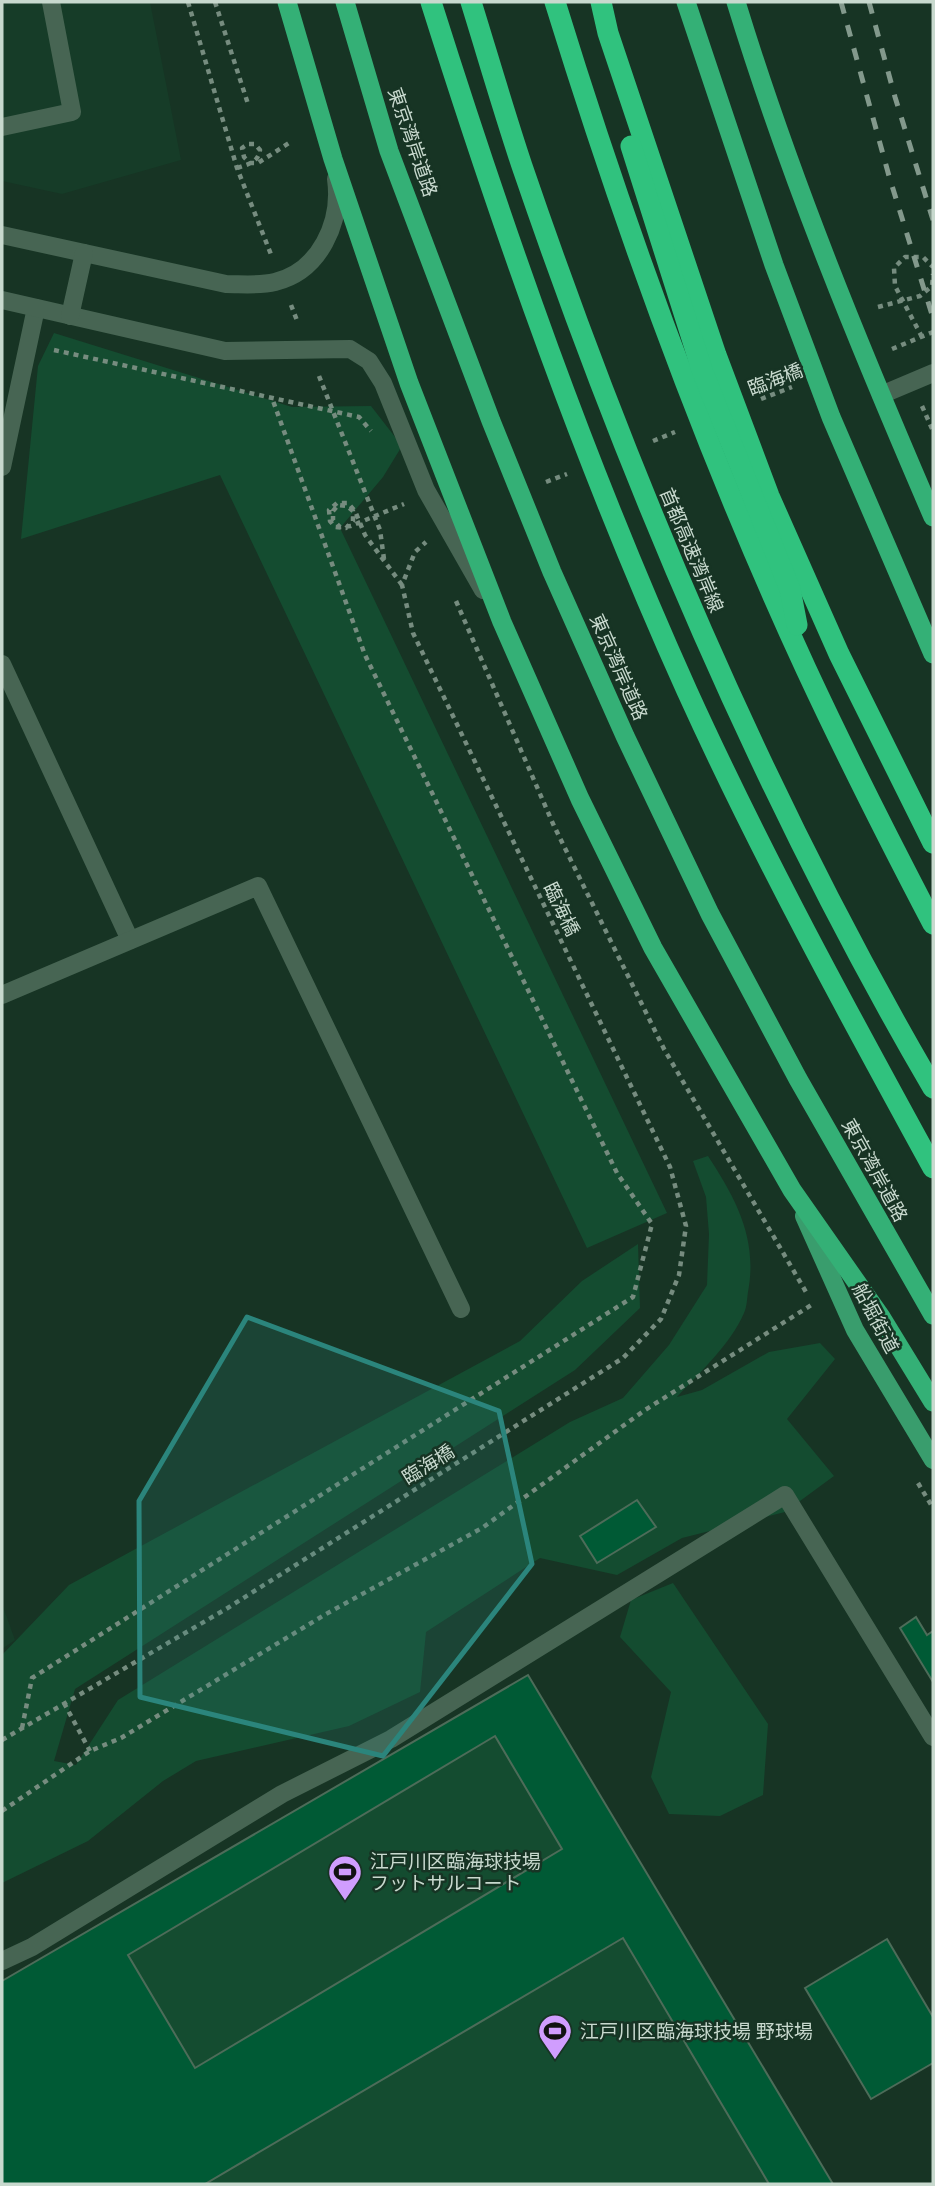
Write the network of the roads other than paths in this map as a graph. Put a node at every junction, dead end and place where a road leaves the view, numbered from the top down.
1 (51, 2) edge
2 (286, 2) edge
3 (345, 2) edge
4 (431, 2) edge
5 (457, 2) edge
6 (471, 2) edge
7 (555, 2) edge
8 (601, 2) edge
9 (736, 2) edge
10 (687, 5) edge
11 (608, 33) junction
12 (2, 127) edge
13 (333, 159) junction
14 (521, 164) junction
15 (2, 235) edge
16 (85, 253) junction
17 (2, 300) edge
18 (36, 308) junction
19 (70, 316) junction
20 (933, 373) edge
21 (881, 395) junction
22 (2, 467) edge
23 (933, 517) edge
24 (502, 622) junction
25 (933, 654) edge
26 (2, 664) edge
27 (806, 668) junction
28 (933, 842) edge
29 (933, 924) edge
30 (130, 940) junction
31 (2, 995) edge
32 (892, 1018) junction
33 (933, 1088) edge
34 (933, 1105) edge
35 (933, 1168) edge
36 (792, 1190) junction
37 (461, 1309) dead end
38 (933, 1315) edge
39 (933, 1402) edge
40 (933, 1460) edge
41 (933, 1738) edge
42 (2, 1961) edge

1 - 12 street
2 - 13 highway
3 - 38 highway, 東京湾岸道路
4 - 35 highway
5 - 14 highway
6 - 14 highway, 首都高速湾岸線
7 - 27 highway
8 - 11 highway
9 - 21 highway
10 - 25 highway
11 - 27 highway
11 - 28 highway
13 - 16 street
13 - 24 highway
14 - 32 highway, 首都高速湾岸線
15 - 16 street
16 - 19 street
17 - 18 street
18 - 19 street
18 - 22 street
19 - 24 street
20 - 21 street
21 - 23 highway
24 - 36 highway
26 - 30 street
27 - 29 highway
30 - 31 street
30 - 37 street
32 - 33 highway, 首都高速湾岸線
32 - 34 highway
36 - 39 highway
36 - 40 main road, 船堀街道
41 - 42 street

